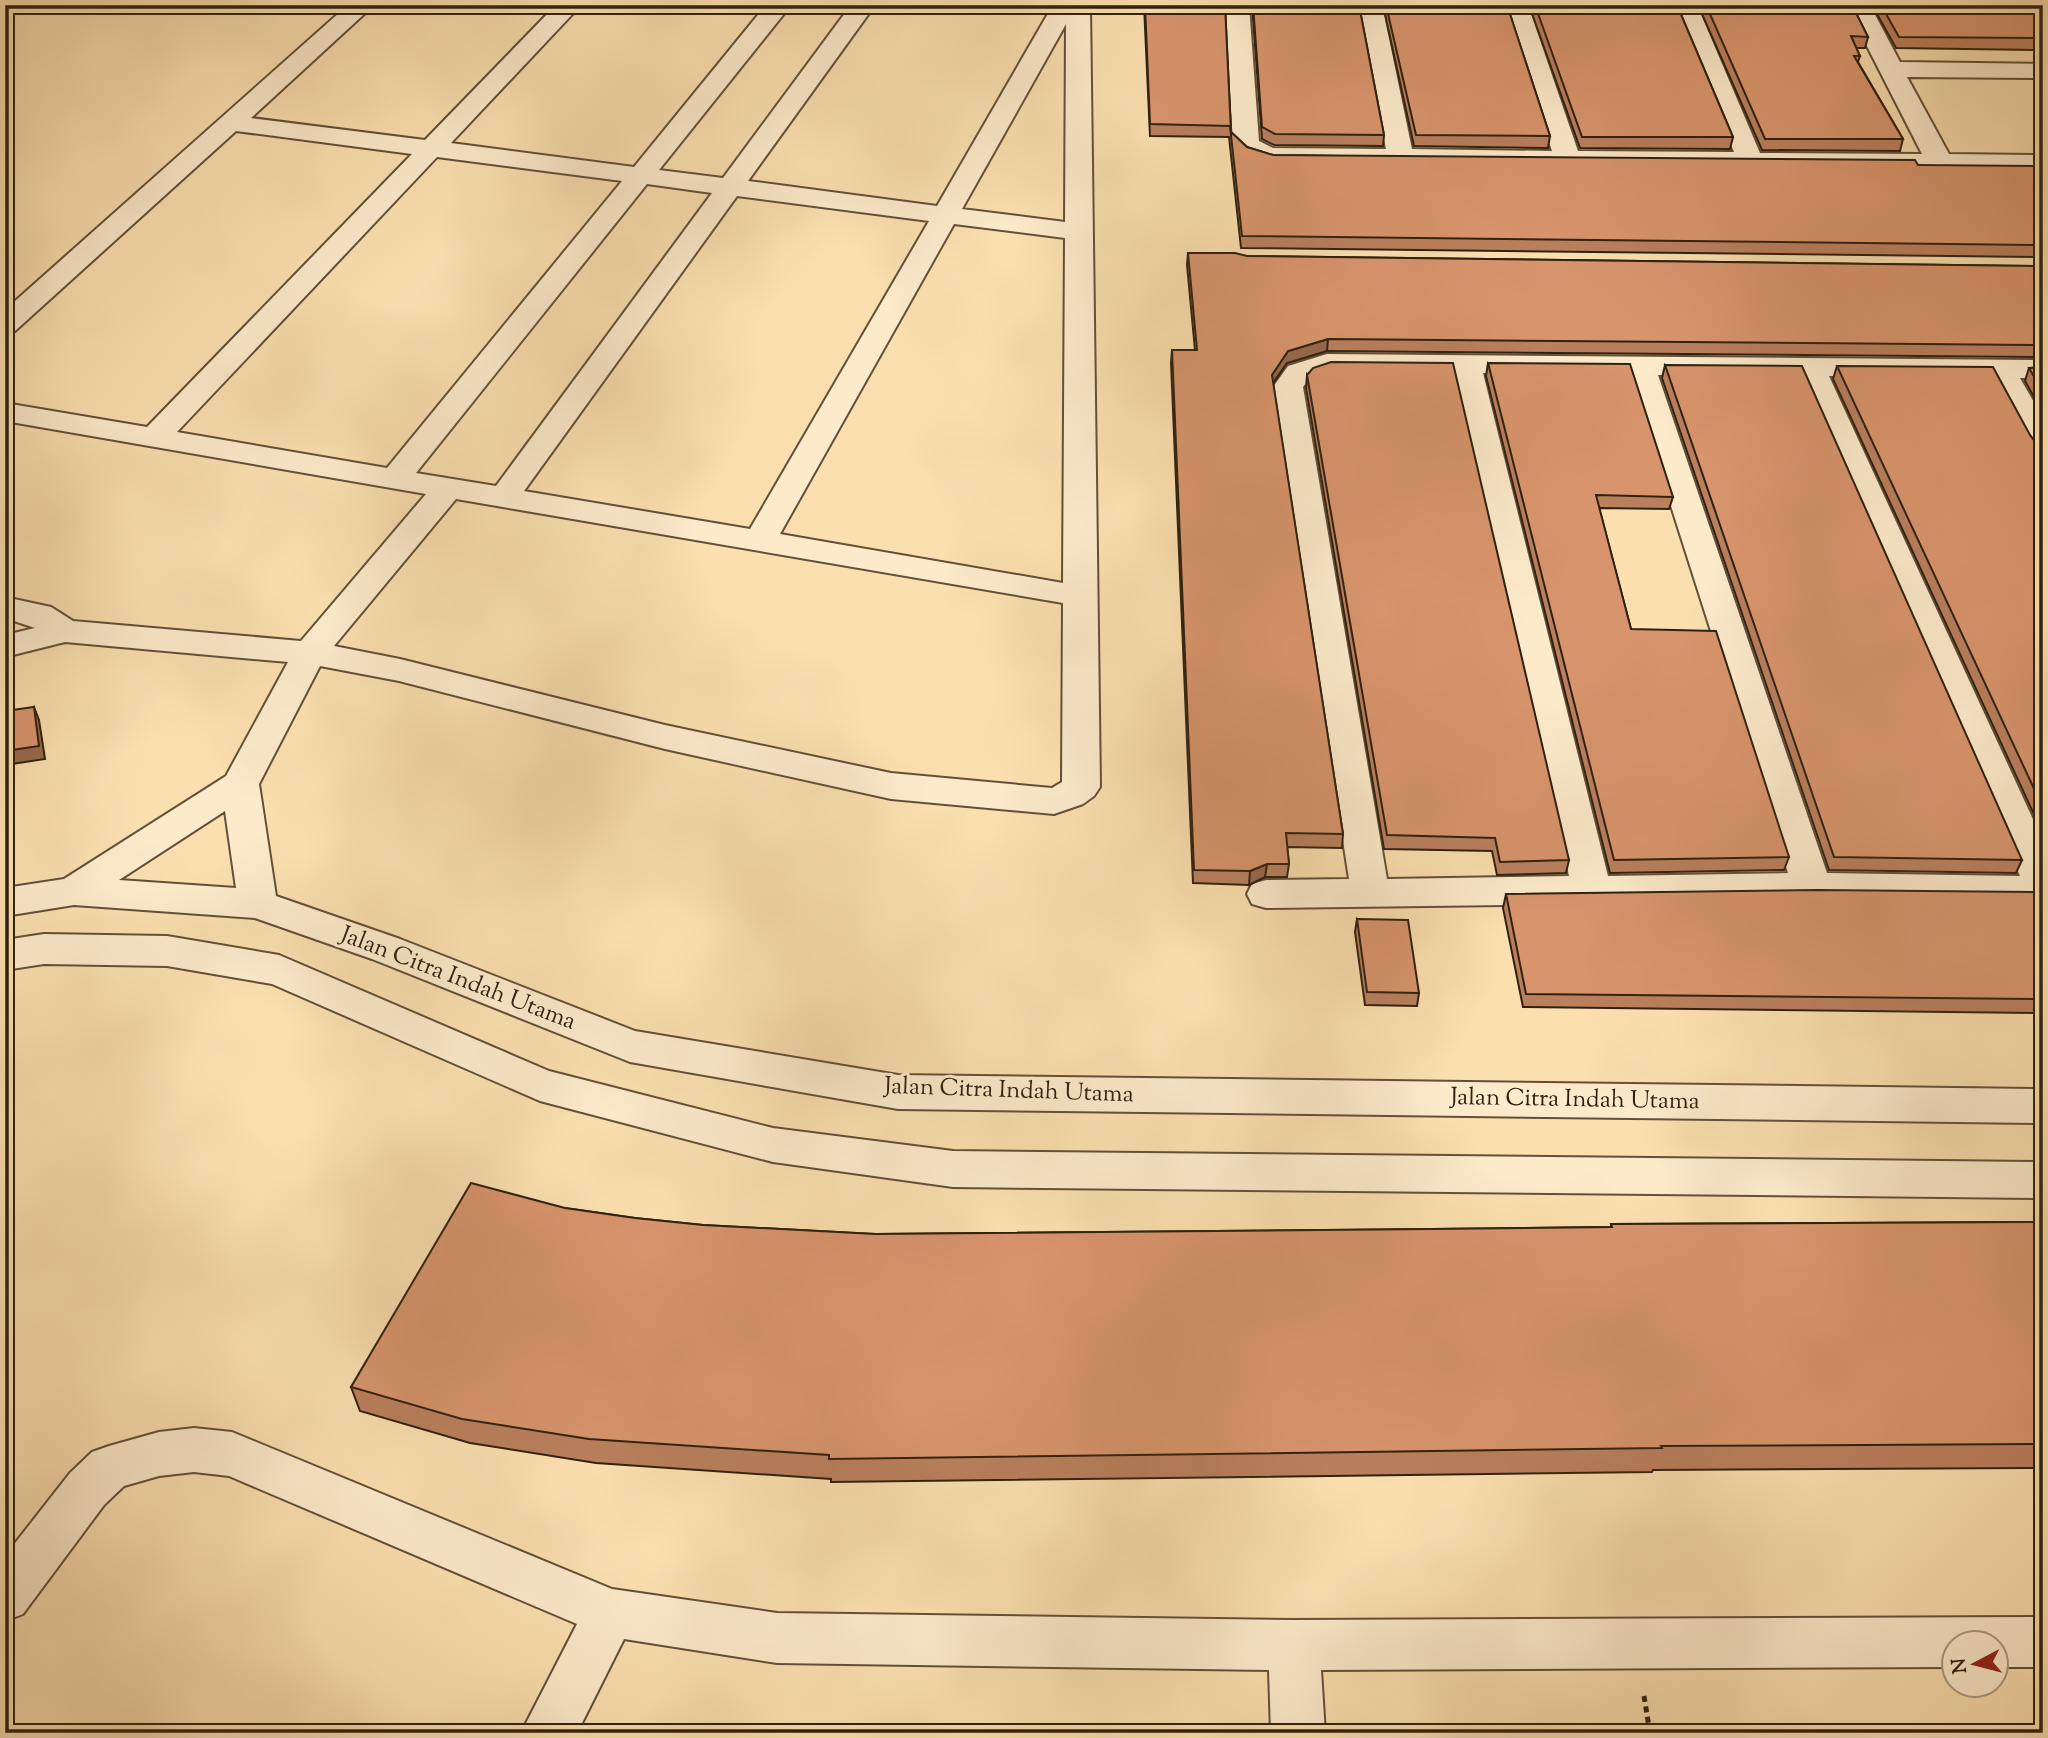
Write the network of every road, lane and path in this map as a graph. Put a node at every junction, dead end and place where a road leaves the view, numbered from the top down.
1 (362, 5) edge
2 (569, 5) edge
3 (779, 5) edge
4 (863, 5) edge
5 (1065, 5) edge
6 (1078, 5) edge
7 (1237, 5) edge
8 (1370, 5) edge
9 (1516, 5) edge
10 (1685, 5) edge
11 (1858, 5) edge
12 (1893, 69) junction
13 (2043, 71) edge
14 (231, 123) junction
15 (432, 149) junction
16 (1400, 155) junction
17 (1567, 157) junction
18 (1750, 159) junction
19 (1939, 161) junction
20 (2043, 163) edge
21 (641, 175) junction
22 (730, 187) junction
23 (945, 214) junction
24 (1079, 232) junction
25 (5, 325) edge
26 (1466, 363) junction
27 (1640, 364) junction
28 (1810, 366) junction
29 (2000, 368) junction
30 (2043, 369) edge
31 (5, 412) edge
32 (154, 438) junction
33 (2043, 446) edge
34 (395, 478) junction
35 (448, 488) junction
36 (504, 497) junction
37 (760, 541) junction
38 (1081, 596) junction
39 (5, 607) edge
40 (65, 631) junction
41 (5, 646) edge
42 (310, 653) junction
43 (240, 784) junction
44 (2043, 884) edge
45 (1812, 887) junction
46 (1592, 890) junction
47 (2043, 890) edge
48 (75, 891) junction
49 (1370, 892) junction
50 (1266, 894) dead end
51 (5, 902) edge
52 (258, 904) junction
53 (5, 955) edge
54 (2043, 1106) edge
55 (2043, 1180) edge
56 (5, 1597) edge
57 (610, 1613) junction
58 (2043, 1642) edge
59 (1294, 1644) junction
60 (548, 1733) edge
61 (1298, 1733) edge

1 - 14 street
2 - 15 street
3 - 21 street
4 - 22 street
5 - 23 street
6 - 24 street
7 - 16 street
8 - 16 street
9 - 17 street
10 - 18 street
11 - 12 street
12 - 13 street
12 - 19 street
14 - 15 street
14 - 25 street
15 - 21 street
15 - 32 street
16 - 17 street
17 - 18 street
18 - 19 street
19 - 20 street
21 - 22 street
21 - 34 street
22 - 23 street
22 - 36 street
23 - 24 street
23 - 37 street
24 - 38 street
26 - 27 street
26 - 46 street
26 - 49 street
27 - 28 street
27 - 45 street
28 - 29 street
28 - 44 street
29 - 30 street
29 - 33 street
31 - 32 street
32 - 34 street
34 - 35 street
35 - 36 street
35 - 42 street
36 - 37 street
37 - 38 street
38 - 42 street
39 - 40 street
40 - 41 street
40 - 42 street
42 - 43 street
43 - 48 street
43 - 52 street
45 - 46 street
45 - 47 street
46 - 49 street
48 - 51 street, Jalan Citra Indah Utama
48 - 52 street, Jalan Citra Indah Utama
49 - 50 street
52 - 54 street, Jalan Citra Indah Utama
53 - 55 street
56 - 57 street
57 - 59 street
57 - 60 street
58 - 59 street
59 - 61 street

